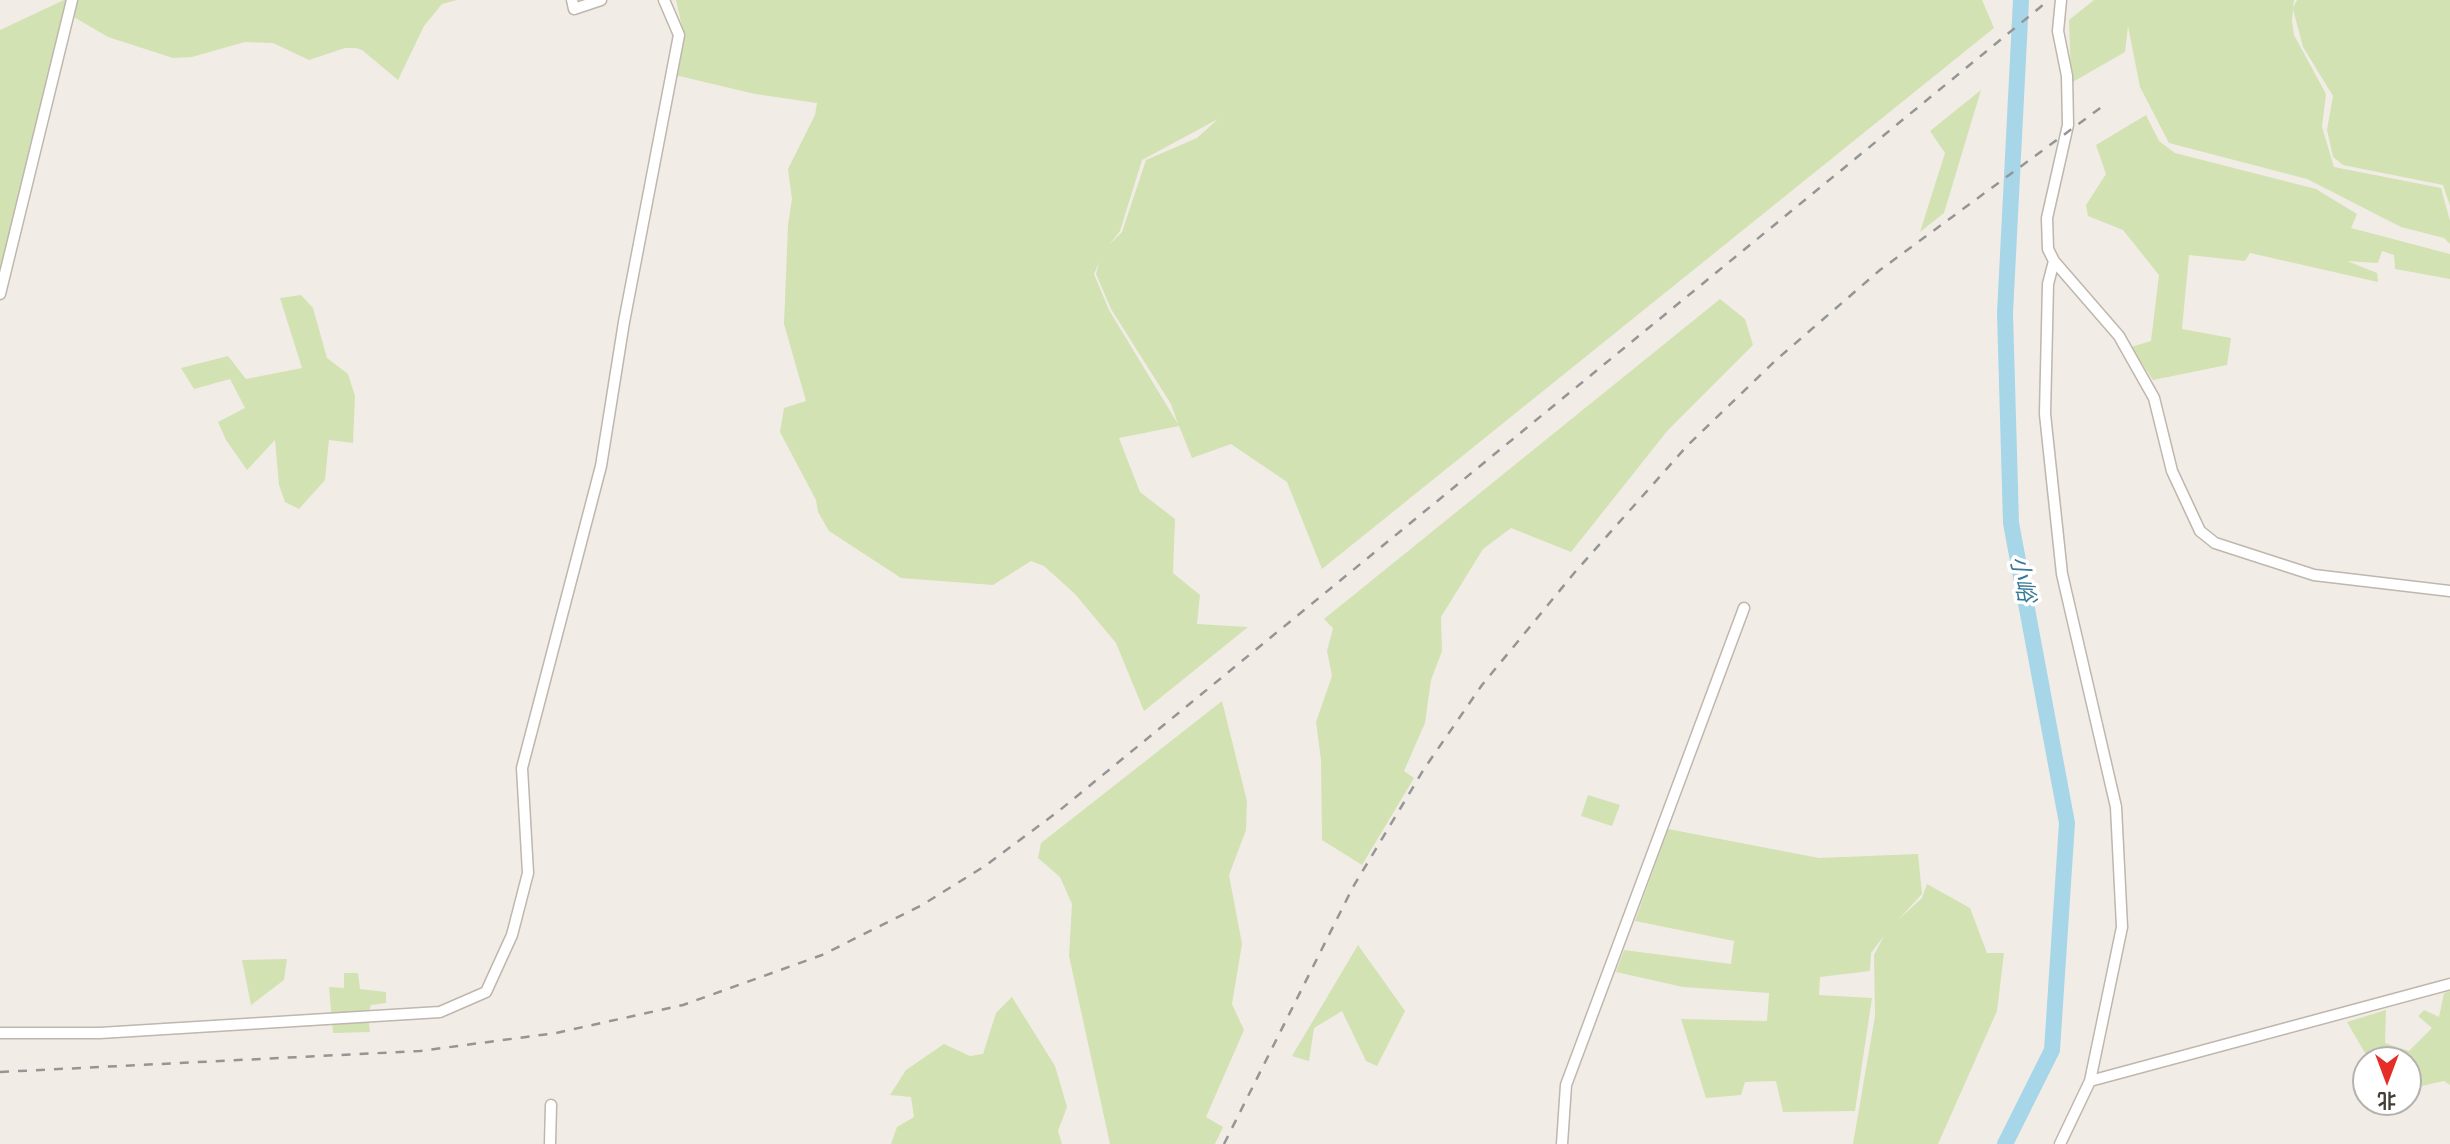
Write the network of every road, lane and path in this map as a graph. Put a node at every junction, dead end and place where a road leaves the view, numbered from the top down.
1 (72, 0) edge
2 (572, 0) edge
3 (601, 0) edge
4 (664, 0) edge
5 (2061, 0) edge
6 (2054, 261) junction
7 (0, 294) edge
8 (2450, 592) edge
9 (1744, 608) dead end
10 (2450, 984) edge
11 (0, 1033) edge
12 (2090, 1081) junction
13 (551, 1105) dead end
14 (550, 1144) edge
15 (1562, 1144) edge
16 (2060, 1144) edge

1 - 7 street
2 - 3 street
4 - 11 street
5 - 6 street
6 - 8 street
6 - 12 street
9 - 15 street
10 - 12 street
12 - 16 street
13 - 14 street

